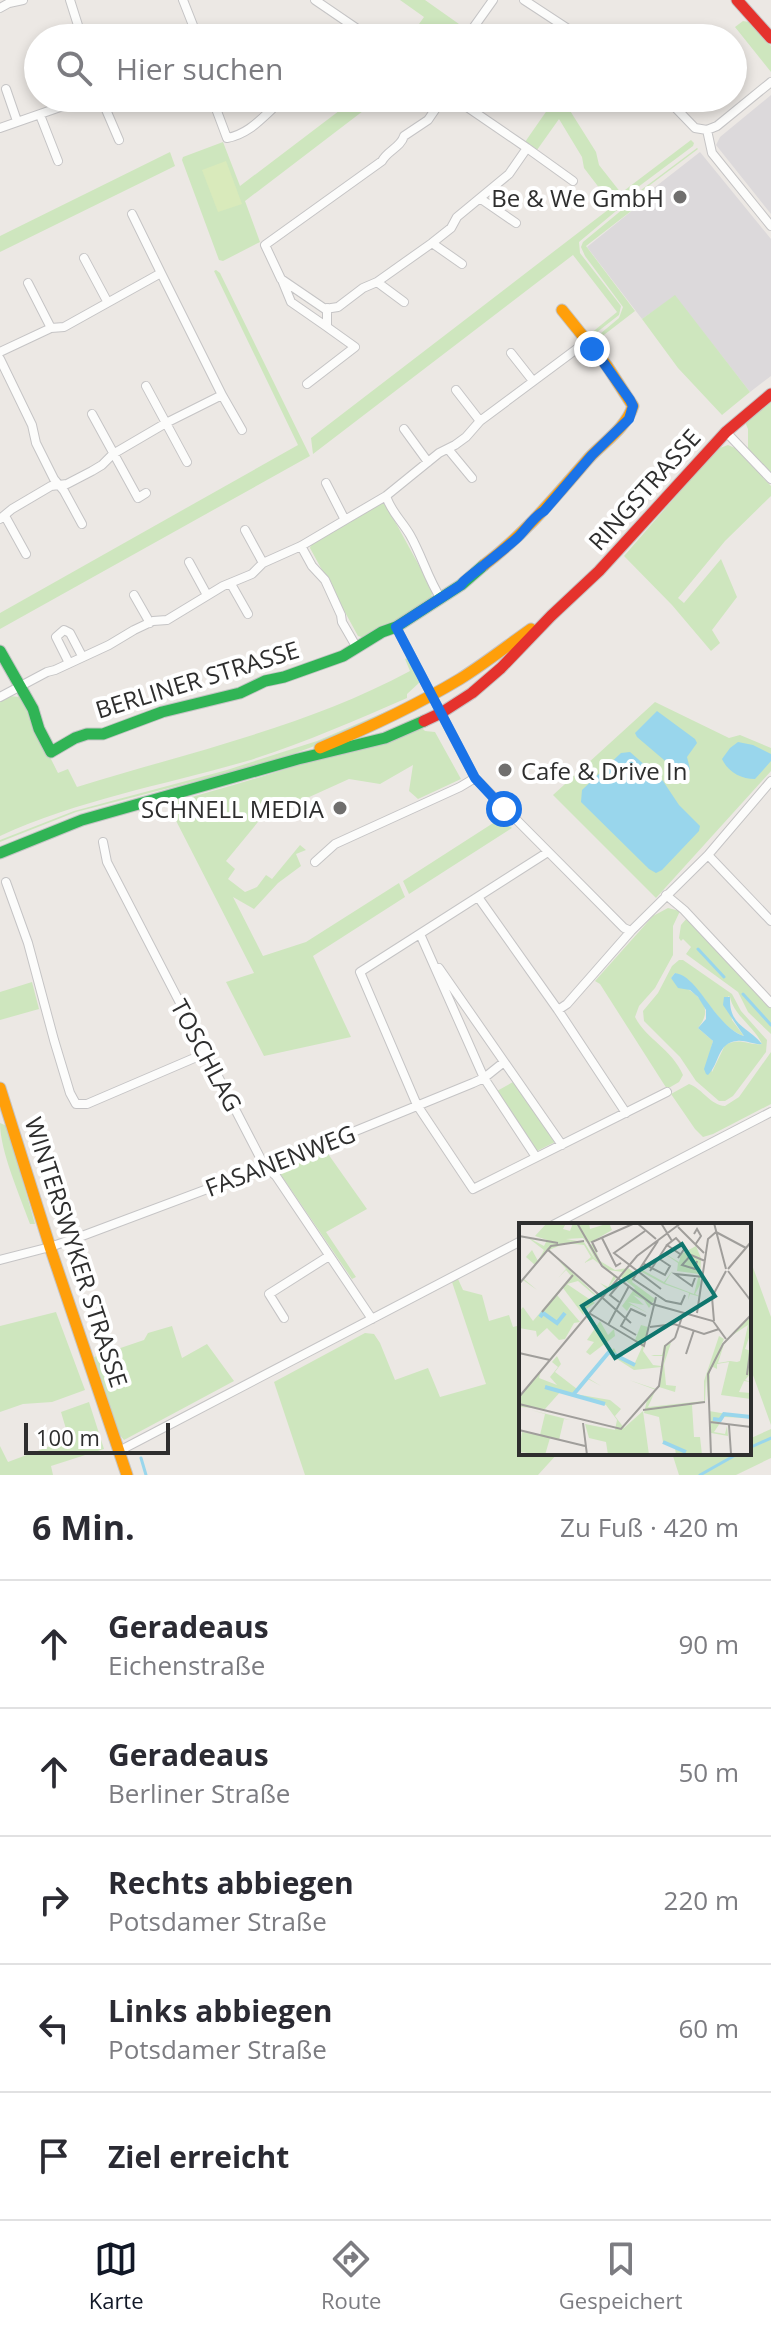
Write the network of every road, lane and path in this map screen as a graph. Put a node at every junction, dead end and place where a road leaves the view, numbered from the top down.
1 (23, 0) edge
2 (70, 0) edge
3 (183, 0) edge
4 (315, 0) edge
5 (493, 0) edge
6 (524, 0) edge
7 (737, 0) edge
8 (0, 8) edge
9 (78, 24) edge
10 (192, 24) edge
11 (350, 24) edge
12 (476, 24) edge
13 (561, 24) edge
14 (771, 38) edge
15 (771, 82) edge
16 (6, 89) dead end
17 (747, 102) edge
18 (48, 112) edge
19 (107, 112) edge
20 (217, 112) edge
21 (270, 112) edge
22 (433, 112) edge
23 (474, 112) edge
24 (680, 112) edge
25 (734, 112) edge
26 (40, 115) junction
27 (17, 121) junction
28 (0, 128) edge
29 (707, 130) junction
30 (119, 140) dead end
31 (527, 148) junction
32 (58, 161) dead end
33 (573, 181) dead end
34 (481, 199) junction
35 (132, 214) dead end
36 (516, 223) dead end
37 (771, 226) edge
38 (432, 243) junction
39 (84, 258) dead end
40 (462, 264) dead end
41 (161, 273) junction
42 (281, 279) junction
43 (377, 282) junction
44 (28, 283) dead end
45 (107, 301) junction
46 (404, 302) dead end
47 (327, 308) junction
48 (562, 310) dead end
49 (327, 327) junction
50 (51, 328) junction
51 (586, 342) junction
52 (0, 352) edge
53 (511, 353) dead end
54 (0, 359) edge
55 (533, 381) junction
56 (307, 384) dead end
57 (146, 386) dead end
58 (456, 390) dead end
59 (771, 394) edge
60 (222, 395) junction
61 (92, 414) dead end
62 (480, 421) junction
63 (166, 423) junction
64 (404, 429) dead end
65 (242, 430) dead end
66 (726, 432) junction
67 (448, 449) junction
68 (113, 454) junction
69 (187, 462) dead end
70 (428, 462) junction
71 (472, 478) dead end
72 (771, 479) edge
73 (326, 483) dead end
74 (58, 484) junction
75 (386, 496) junction
76 (129, 503) dead end
77 (2, 518) edge
78 (345, 520) junction
79 (82, 524) dead end
80 (245, 530) dead end
81 (301, 546) junction
82 (26, 554) dead end
83 (189, 562) dead end
84 (263, 563) junction
85 (231, 584) junction
86 (134, 595) dead end
87 (207, 595) junction
88 (441, 599) junction
89 (248, 614) dead end
90 (551, 616) junction
91 (150, 623) junction
92 (396, 627) junction
93 (357, 648) junction
94 (0, 651) edge
95 (82, 656) junction
96 (69, 663) junction
97 (20, 688) junction
98 (431, 696) junction
99 (0, 697) edge
100 (441, 713) junction
101 (298, 759) junction
102 (475, 778) junction
103 (771, 781) edge
104 (103, 842) dead end
105 (548, 852) junction
106 (1, 854) edge
107 (708, 855) junction
108 (315, 862) dead end
109 (6, 882) dead end
110 (666, 895) junction
111 (478, 897) junction
112 (771, 921) edge
113 (631, 931) junction
114 (420, 934) junction
115 (429, 955) junction
116 (771, 1003) edge
117 (558, 1010) junction
118 (206, 1053) junction
119 (504, 1062) junction
120 (484, 1078) junction
121 (0, 1088) edge
122 (667, 1092) dead end
123 (417, 1105) junction
124 (771, 1112) edge
125 (626, 1113) junction
126 (562, 1145) junction
127 (536, 1157) junction
128 (265, 1167) junction
129 (557, 1223) edge
130 (519, 1242) edge
131 (50, 1247) junction
132 (329, 1256) junction
133 (0, 1260) edge
134 (284, 1318) dead end
135 (372, 1319) junction
136 (119, 1451) junction
137 (127, 1475) edge

1 - 8 street
2 - 9 street
3 - 10 street
4 - 11 street
5 - 12 street
6 - 13 street
7 - 14 street
15 - 17 street
16 - 27 street
18 - 26 street
19 - 30 street
20 - 21 street
22 - 42 street
23 - 31 street
24 - 29 street
25 - 29 street
26 - 27 street
26 - 32 street
27 - 28 street
29 - 37 street
31 - 33 street
31 - 34 street
34 - 36 street
34 - 38 street
35 - 41 street
38 - 40 street
38 - 43 street
39 - 45 street
41 - 45 street
41 - 60 street
42 - 47 street
42 - 49 street
43 - 46 street
43 - 47 street
44 - 50 street
45 - 50 street
47 - 49 street
48 - 51 street
49 - 56 street
50 - 52 street
51 - 55 street
51 - 88 street, BERLINER STRASSE
53 - 55 street
54 - 74 street
55 - 62 street
57 - 63 street
58 - 62 street
59 - 66 street, RINGSTRASSE
60 - 63 street
60 - 65 street
61 - 68 street
62 - 67 street
63 - 68 street
63 - 69 street
64 - 70 street
66 - 72 street
66 - 90 street, RINGSTRASSE
67 - 70 street
67 - 71 street
68 - 74 street
68 - 76 street
70 - 75 street
73 - 78 street
74 - 77 street
74 - 79 street
75 - 78 street
75 - 88 street
77 - 82 street
78 - 81 street
80 - 84 street
81 - 84 street
81 - 93 street
83 - 87 street
84 - 85 street
85 - 87 street
85 - 89 street, BERLINER STRASSE
86 - 91 street
87 - 91 street
88 - 92 street, BERLINER STRASSE
90 - 98 street, RINGSTRASSE
90 - 100 street, RINGSTRASSE
91 - 95 street
92 - 93 street, BERLINER STRASSE
92 - 98 street
93 - 97 street, BERLINER STRASSE
94 - 97 street
95 - 96 street
95 - 96 street
96 - 97 street
97 - 99 street
98 - 100 street
98 - 101 street, RINGSTRASSE
100 - 101 street, RINGSTRASSE
100 - 102 street
101 - 106 street, RINGSTRASSE
102 - 105 street
102 - 108 street
103 - 107 street
104 - 118 street, TOSCHLAG
105 - 111 street
105 - 113 street
107 - 110 street
107 - 112 street
109 - 118 street
110 - 113 street
110 - 116 street
111 - 114 street
111 - 117 street
113 - 117 street
114 - 115 street
114 - 123 street
115 - 119 street
115 - 120 street
117 - 125 street
118 - 128 street, TOSCHLAG
119 - 120 street, FASANENWEG
119 - 126 street
120 - 123 street, FASANENWEG
120 - 127 street
121 - 131 street, WINTERSWYKER STRASSE
122 - 125 street
123 - 127 street
123 - 128 street, FASANENWEG
124 - 129 street
125 - 126 street
126 - 127 street
128 - 131 street, FASANENWEG
128 - 132 street, TOSCHLAG
130 - 135 street
131 - 133 street, FASANENWEG
131 - 136 street, WINTERSWYKER STRASSE
132 - 134 street
132 - 135 street, TOSCHLAG
135 - 136 street
136 - 137 street, WINTERSWYKER STRASSE

